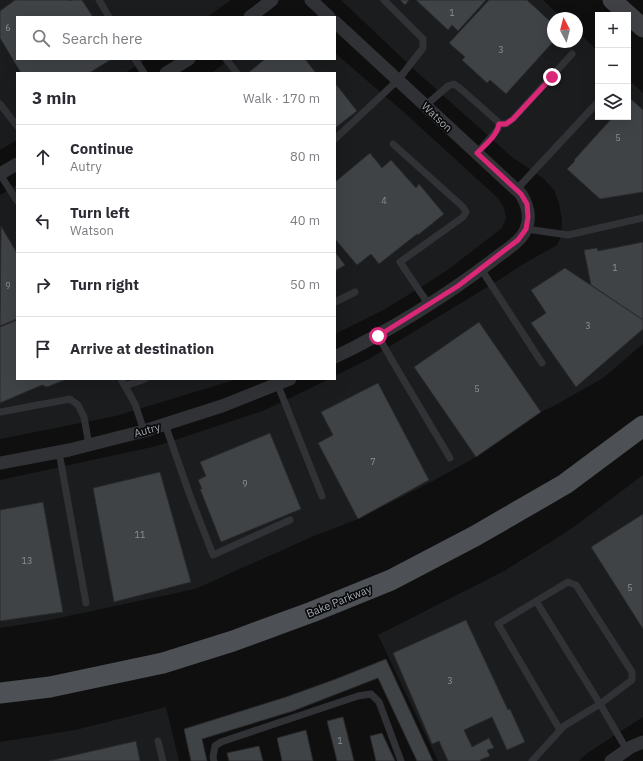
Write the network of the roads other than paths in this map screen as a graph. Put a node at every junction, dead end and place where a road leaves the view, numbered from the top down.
1 (99, 0) edge
2 (272, 0) edge
3 (311, 0) edge
4 (384, 0) edge
5 (612, 0) edge
6 (109, 16) edge
7 (251, 16) edge
8 (328, 16) edge
9 (336, 23) edge
10 (643, 28) edge
11 (572, 54) dead end
12 (136, 60) edge
13 (187, 60) edge
14 (227, 60) edge
15 (143, 72) edge
16 (168, 72) edge
17 (236, 72) edge
18 (398, 80) junction
19 (0, 104) edge
20 (595, 105) edge
21 (425, 106) junction
22 (499, 124) junction
23 (16, 125) edge
24 (336, 138) edge
25 (393, 144) dead end
26 (477, 153) junction
27 (16, 165) edge
28 (0, 174) edge
29 (516, 190) junction
30 (16, 199) edge
31 (643, 218) edge
32 (527, 223) junction
33 (481, 269) junction
34 (356, 292) dead end
35 (336, 302) edge
36 (429, 305) junction
37 (378, 336) junction
38 (336, 357) edge
39 (542, 363) dead end
40 (138, 380) edge
41 (281, 381) edge
42 (123, 382) edge
43 (0, 412) edge
44 (165, 424) junction
45 (643, 426) edge
46 (144, 431) junction
47 (89, 445) junction
48 (59, 452) junction
49 (450, 458) dead end
50 (0, 463) edge
51 (322, 496) dead end
52 (290, 520) dead end
53 (536, 601) junction
54 (86, 603) dead end
55 (3, 694) edge
56 (600, 704) junction
57 (560, 730) junction
58 (158, 741) dead end
59 (643, 742) edge
60 (627, 750) junction
61 (163, 761) edge
62 (214, 761) edge
63 (400, 761) edge
64 (532, 761) edge
65 (611, 761) edge

1 - 6 lane
2 - 7 street
3 - 8 street
4 - 18 lane
5 - 10 main road
9 - 18 street, Watson
11 - 22 lane
12 - 15 lane
13 - 16 street
14 - 17 lane
18 - 21 street, Watson
18 - 24 lane
19 - 23 lane
20 - 29 lane
21 - 22 lane
21 - 26 street, Watson
22 - 26 lane
25 - 36 lane
26 - 29 street, Watson
27 - 28 street
28 - 30 lane
29 - 32 street, Watson
31 - 32 lane
32 - 33 street
33 - 36 street
33 - 39 lane
34 - 35 lane
36 - 37 street
37 - 38 street
37 - 49 lane
40 - 42 lane
41 - 44 street, Autry
41 - 51 lane
42 - 46 lane
43 - 47 lane
44 - 46 street, Autry
44 - 52 lane
45 - 55 main road, Bake Parkway
46 - 47 street, Autry
47 - 48 street, Autry
48 - 50 street, Autry
48 - 54 lane
53 - 56 lane
53 - 56 lane
53 - 57 lane
56 - 57 lane
56 - 60 lane
57 - 64 lane
58 - 61 lane
59 - 60 street
60 - 65 street
62 - 63 lane

